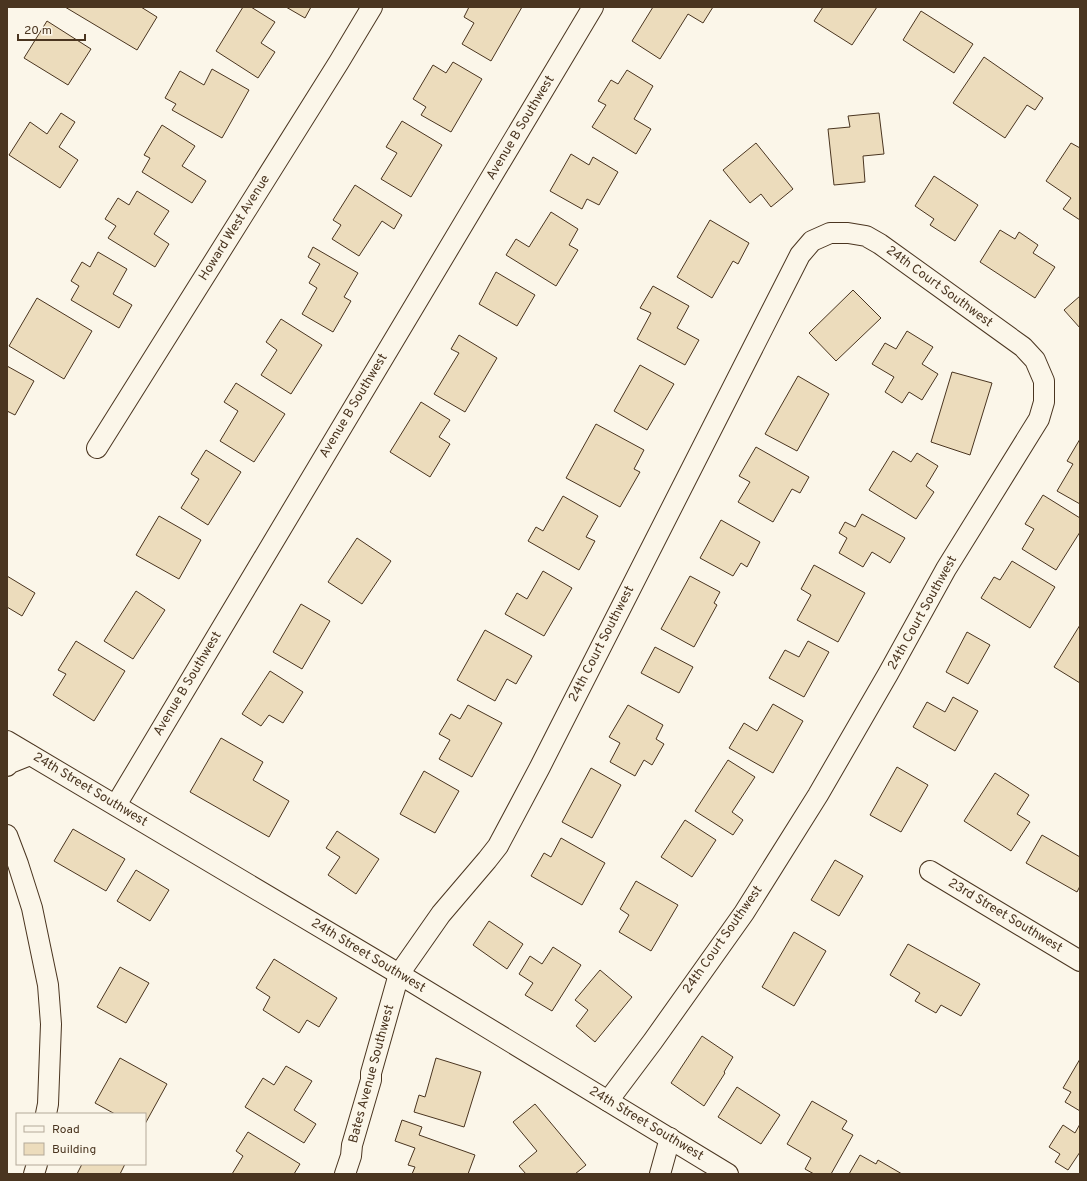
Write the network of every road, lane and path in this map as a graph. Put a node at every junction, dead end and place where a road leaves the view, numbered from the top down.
1 (372, 7) edge
2 (593, 7) edge
3 (97, 448) dead end
4 (7, 741) edge
5 (30, 755) junction
6 (7, 766) edge
7 (116, 805) junction
8 (7, 835) edge
9 (930, 871) dead end
10 (1080, 961) edge
11 (399, 974) junction
12 (608, 1101) junction
13 (46, 1113) edge
14 (670, 1138) junction
15 (345, 1174) edge
16 (660, 1174) edge
17 (728, 1174) edge

1 - 3 street, Howard West Avenue
2 - 7 street, Avenue B Southwest
4 - 5 street, 24th Street Southwest
5 - 6 street
5 - 7 street, 24th Street Southwest
7 - 11 street, 24th Street Southwest
8 - 13 street
9 - 10 street, 23rd Street Southwest
11 - 12 street, 24th Street Southwest
11 - 12 street, 24th Court Southwest
11 - 15 street, Bates Avenue Southwest
12 - 14 street, 24th Street Southwest
14 - 16 street
14 - 17 street, 24th Street Southwest

